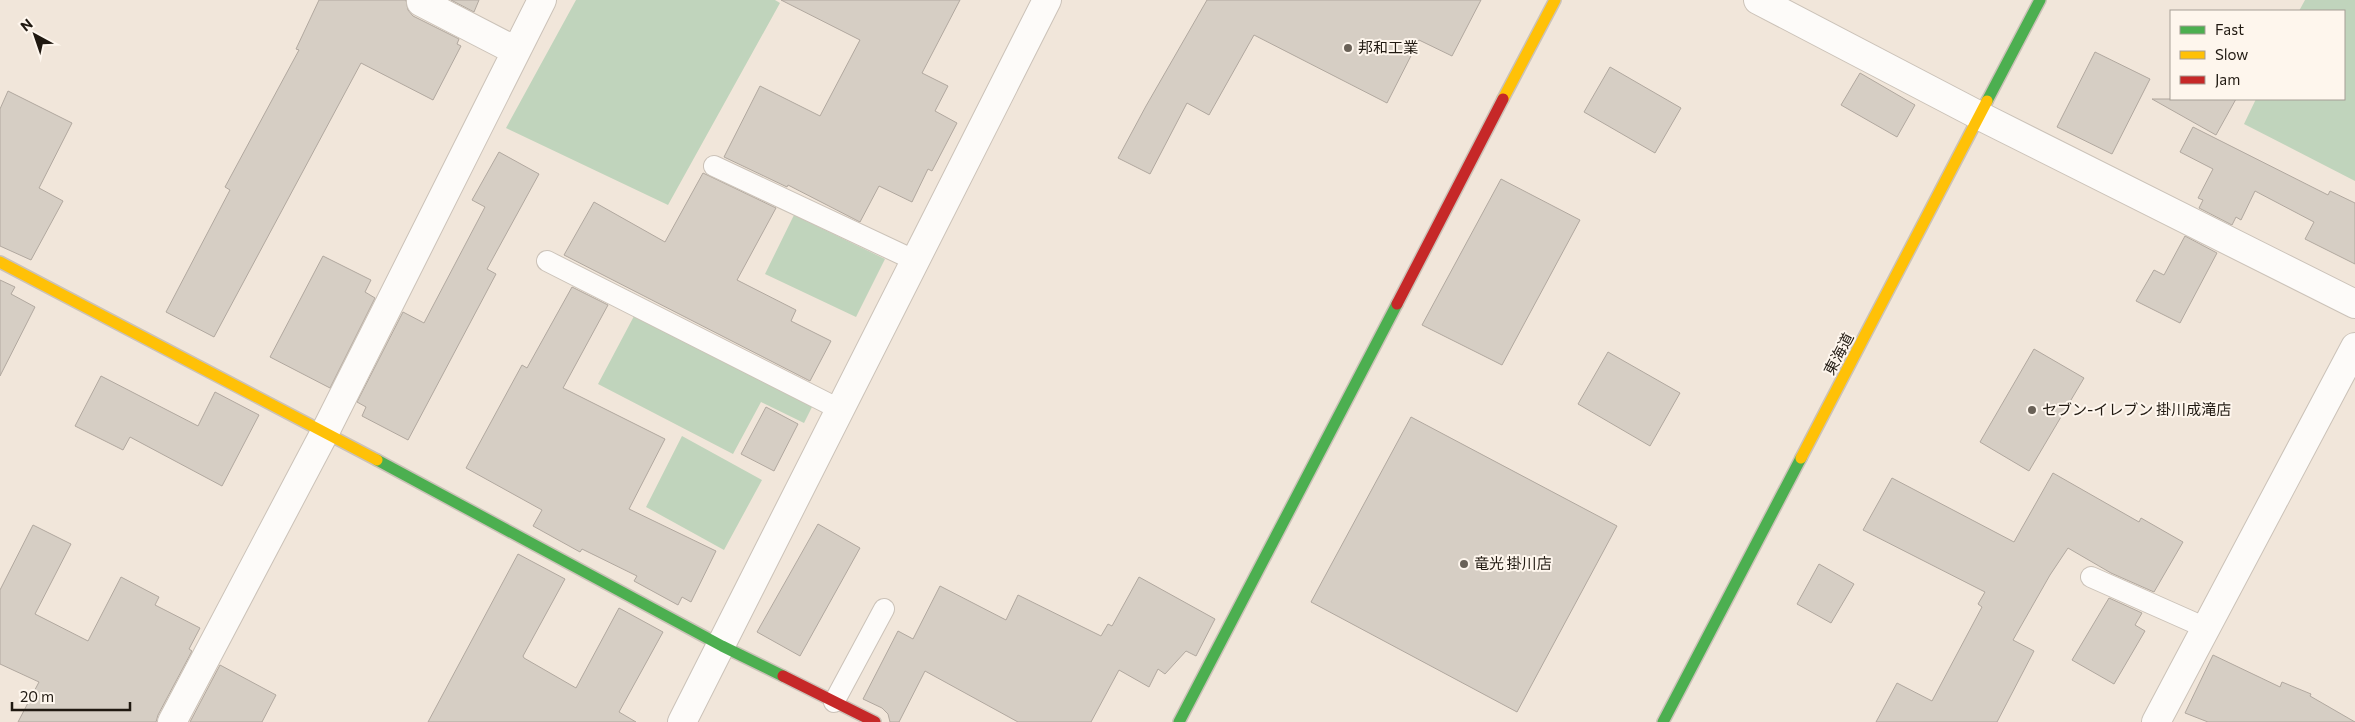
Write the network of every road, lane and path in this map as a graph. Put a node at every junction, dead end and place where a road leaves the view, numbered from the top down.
1 (542, 0) edge
2 (1047, 0) edge
3 (1555, 0) edge
4 (1758, 0) edge
5 (2040, 0) edge
6 (420, 2) dead end
7 (516, 51) junction
8 (1980, 116) junction
9 (714, 166) dead end
10 (547, 261) dead end
11 (916, 261) junction
12 (0, 262) edge
13 (2355, 304) edge
14 (2355, 346) edge
15 (841, 410) junction
16 (324, 432) junction
17 (2092, 577) dead end
18 (884, 609) dead end
19 (2206, 628) junction
20 (722, 646) junction
21 (834, 702) junction
22 (172, 722) edge
23 (682, 722) edge
24 (874, 722) edge
25 (1179, 722) edge
26 (1663, 722) edge
27 (2156, 722) edge

1 - 7 street
2 - 11 street
3 - 25 street
4 - 8 street
5 - 8 street, 東海道
6 - 7 street
7 - 16 street
8 - 13 street
8 - 26 street, 東海道
9 - 11 lane
10 - 15 lane
11 - 15 street
12 - 16 street
14 - 19 street
15 - 20 street
16 - 20 street
16 - 22 street
17 - 19 lane
18 - 21 lane
19 - 27 street
20 - 21 street
20 - 23 street
21 - 24 street

